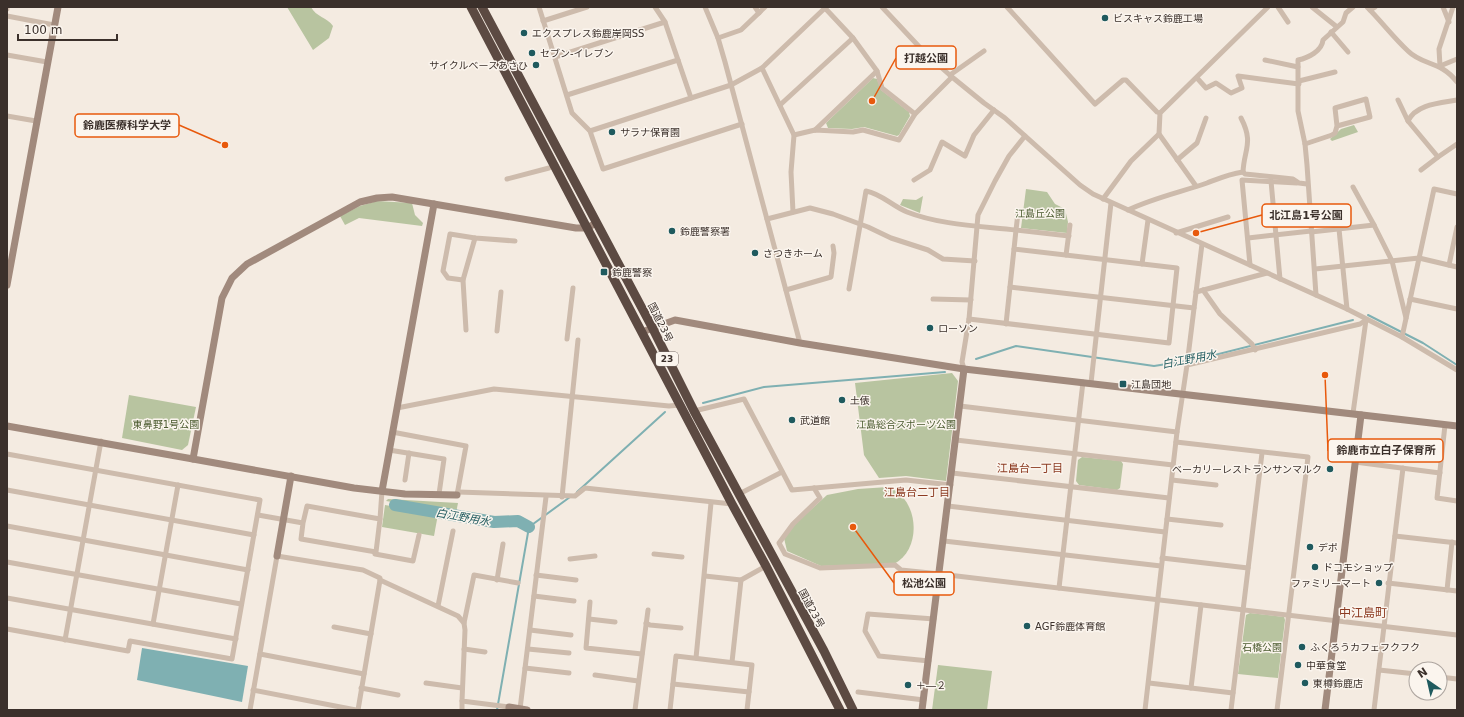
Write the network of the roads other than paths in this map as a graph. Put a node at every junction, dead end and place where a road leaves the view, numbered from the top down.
1 (58, 7) edge
2 (471, 7) edge
3 (482, 7) edge
4 (539, 7) edge
5 (588, 7) edge
6 (655, 7) edge
7 (704, 7) edge
8 (755, 7) edge
9 (765, 7) edge
10 (825, 7) edge
11 (882, 7) edge
12 (1007, 7) edge
13 (1268, 7) edge
14 (1278, 7) edge
15 (1312, 7) edge
16 (1353, 7) edge
17 (1375, 7) edge
18 (1443, 7) edge
19 (1453, 7) edge
20 (1368, 8) edge
21 (759, 13) junction
22 (7, 16) edge
23 (543, 21) junction
24 (665, 22) junction
25 (1288, 22) dead end
26 (1449, 22) junction
27 (54, 25) junction
28 (1337, 27) junction
29 (1331, 32) junction
30 (718, 38) junction
31 (853, 38) junction
32 (984, 51) dead end
33 (1348, 52) dead end
34 (7, 54) edge
35 (555, 57) junction
36 (1457, 59) edge
37 (678, 60) junction
38 (1265, 60) dead end
39 (48, 62) junction
40 (1440, 66) junction
41 (1298, 67) junction
42 (762, 68) junction
43 (877, 71) junction
44 (1335, 72) dead end
45 (951, 76) junction
46 (1197, 78) junction
47 (1457, 82) edge
48 (1299, 83) junction
49 (731, 85) junction
50 (567, 95) junction
51 (691, 98) junction
52 (1398, 100) dead end
53 (1457, 100) edge
54 (780, 105) junction
55 (994, 110) junction
56 (1160, 113) junction
57 (915, 114) junction
58 (7, 116) edge
59 (1206, 118) dead end
60 (1241, 118) dead end
61 (36, 121) junction
62 (1408, 121) junction
63 (742, 124) junction
64 (1337, 126) junction
65 (815, 130) junction
66 (590, 131) junction
67 (1159, 134) junction
68 (794, 135) junction
69 (1025, 136) junction
70 (1305, 144) junction
71 (1457, 144) edge
72 (1438, 157) junction
73 (1177, 160) junction
74 (549, 168) dead end
75 (1421, 170) dead end
76 (1243, 172) junction
77 (507, 179) dead end
78 (914, 180) dead end
79 (1271, 182) junction
80 (1299, 183) junction
81 (1307, 184) junction
82 (1196, 186) junction
83 (1353, 187) dead end
84 (1457, 194) edge
85 (1103, 199) junction
86 (1111, 203) junction
87 (434, 204) junction
88 (1128, 210) junction
89 (793, 212) junction
90 (1018, 213) dead end
91 (1228, 217) dead end
92 (767, 219) junction
93 (1148, 220) junction
94 (596, 223) junction
95 (861, 225) junction
96 (1070, 225) dead end
97 (978, 226) junction
98 (1374, 226) junction
99 (1457, 227) edge
100 (587, 228) junction
101 (1339, 229) junction
102 (1016, 230) junction
103 (1311, 232) junction
104 (1175, 233) junction
105 (1276, 235) junction
106 (1069, 236) junction
107 (475, 238) junction
108 (1248, 238) junction
109 (515, 241) dead end
110 (1202, 244) junction
111 (833, 246) dead end
112 (1014, 249) junction
113 (1066, 255) junction
114 (1419, 258) junction
115 (1105, 260) junction
116 (975, 261) junction
117 (1392, 261) junction
118 (1142, 264) junction
119 (1250, 265) junction
120 (1449, 265) junction
121 (1457, 266) edge
122 (1342, 267) junction
123 (1314, 270) junction
124 (1267, 273) junction
125 (1280, 279) junction
126 (463, 280) junction
127 (7, 285) edge
128 (1010, 287) junction
129 (573, 288) dead end
130 (849, 289) dead end
131 (786, 290) junction
132 (1203, 290) junction
133 (501, 292) dead end
134 (1196, 292) junction
135 (1316, 295) junction
136 (1100, 297) junction
137 (933, 299) dead end
138 (1410, 299) junction
139 (971, 300) junction
140 (1173, 305) junction
141 (1194, 308) junction
142 (1347, 309) junction
143 (1457, 309) edge
144 (1406, 318) junction
145 (969, 319) junction
146 (1366, 320) junction
147 (1006, 324) junction
148 (652, 328) junction
149 (466, 330) dead end
150 (497, 331) dead end
151 (642, 332) junction
152 (1403, 334) junction
153 (1096, 335) junction
154 (567, 339) dead end
155 (578, 340) dead end
156 (800, 343) junction
157 (1254, 347) junction
158 (1187, 362) junction
159 (964, 369) junction
160 (1457, 370) edge
161 (1083, 382) junction
162 (1091, 383) junction
163 (1182, 394) junction
164 (573, 397) junction
165 (680, 405) junction
166 (960, 406) junction
167 (397, 408) junction
168 (694, 411) junction
169 (1353, 414) junction
170 (1361, 415) junction
171 (1078, 420) junction
172 (1445, 425) junction
173 (7, 426) edge
174 (1457, 426) edge
175 (392, 432) junction
176 (1177, 432) junction
177 (956, 440) junction
178 (101, 441) junction
179 (1176, 442) junction
180 (389, 450) junction
181 (1262, 452) junction
182 (409, 453) junction
183 (1075, 453) junction
184 (7, 454) edge
185 (193, 459) junction
186 (1355, 462) junction
187 (1173, 465) junction
188 (1403, 468) junction
189 (96, 470) junction
190 (782, 472) junction
191 (952, 473) junction
192 (1440, 473) junction
193 (291, 476) junction
194 (405, 480) dead end
195 (1172, 480) junction
196 (178, 485) junction
197 (951, 485) junction
198 (1216, 485) dead end
199 (1071, 487) junction
200 (814, 488) junction
201 (7, 490) edge
202 (382, 491) junction
203 (458, 493) junction
204 (439, 494) junction
205 (739, 494) junction
206 (546, 497) junction
207 (564, 497) junction
208 (1169, 498) junction
209 (1457, 501) edge
210 (711, 503) junction
211 (732, 504) junction
212 (89, 505) junction
213 (948, 506) junction
214 (258, 515) junction
215 (284, 519) junction
216 (380, 519) junction
217 (1168, 519) junction
218 (172, 520) junction
219 (1067, 521) junction
220 (303, 523) junction
221 (1221, 525) dead end
222 (7, 526) edge
223 (453, 531) dead end
224 (1165, 532) junction
225 (254, 535) junction
226 (419, 535) dead end
227 (1395, 536) junction
228 (83, 540) junction
229 (944, 540) junction
230 (1455, 542) edge
231 (504, 544) dead end
232 (654, 554) dead end
233 (1063, 554) junction
234 (166, 555) junction
235 (375, 555) junction
236 (277, 556) junction
237 (596, 556) dead end
238 (682, 557) dead end
239 (1162, 558) junction
240 (570, 559) dead end
241 (7, 562) edge
242 (766, 566) junction
243 (1161, 566) junction
244 (1248, 568) junction
245 (248, 570) junction
246 (76, 574) junction
247 (940, 574) junction
248 (536, 575) junction
249 (704, 576) junction
250 (380, 580) junction
251 (497, 580) junction
252 (576, 580) dead end
253 (741, 580) junction
254 (518, 583) dead end
255 (1388, 583) junction
256 (1059, 588) junction
257 (159, 589) junction
258 (1446, 590) junction
259 (1457, 591) edge
260 (534, 596) junction
261 (7, 598) edge
262 (1158, 600) junction
263 (574, 601) dead end
264 (590, 602) dead end
265 (241, 604) junction
266 (1201, 605) junction
267 (438, 606) junction
268 (70, 610) junction
269 (648, 610) dead end
270 (1243, 610) junction
271 (1288, 616) junction
272 (589, 618) junction
273 (934, 619) junction
274 (1336, 621) junction
275 (615, 622) dead end
276 (464, 623) junction
277 (646, 623) junction
278 (153, 624) junction
279 (1384, 626) junction
280 (334, 627) dead end
281 (681, 628) dead end
282 (7, 629) edge
283 (530, 630) junction
284 (371, 634) junction
285 (571, 635) dead end
286 (1457, 635) edge
287 (236, 639) junction
288 (65, 640) junction
289 (464, 648) junction
290 (528, 649) junction
291 (485, 652) dead end
292 (569, 653) dead end
293 (260, 654) junction
294 (642, 654) junction
295 (696, 658) junction
296 (929, 661) junction
297 (732, 662) junction
298 (525, 668) junction
299 (1379, 670) junction
300 (569, 673) dead end
301 (1408, 673) edge
302 (364, 674) junction
303 (595, 675) dead end
304 (638, 681) junction
305 (426, 683) dead end
306 (1148, 683) junction
307 (673, 684) junction
308 (361, 688) junction
309 (462, 688) junction
310 (1191, 688) junction
311 (253, 690) junction
312 (749, 692) junction
313 (858, 692) dead end
314 (1233, 693) junction
315 (398, 695) dead end
316 (924, 700) junction
317 (462, 701) junction
318 (507, 708) edge
319 (520, 709) edge
320 (250, 710) edge
321 (357, 710) edge
322 (462, 710) edge
323 (528, 710) edge
324 (635, 710) edge
325 (670, 710) edge
326 (747, 710) edge
327 (840, 710) edge
328 (853, 710) edge
329 (922, 710) edge
330 (1145, 710) edge
331 (1231, 710) edge
332 (1277, 710) edge
333 (1325, 710) edge
334 (1374, 710) edge

1 - 27 street
2 - 100 highway, 23
3 - 94 highway, 国道23号 / 23
4 - 23 street
5 - 23 street
6 - 24 street
7 - 30 street
8 - 21 street
9 - 21 street
10 - 31 street
10 - 42 street
11 - 45 street
12 - 56 street
13 - 46 street
14 - 25 street
15 - 28 street
16 - 28 street
17 - 20 street
18 - 26 street
19 - 26 street
20 - 40 street
21 - 30 street
22 - 27 street
23 - 35 street
24 - 35 street
24 - 37 street
26 - 40 street
27 - 39 street
28 - 29 street
29 - 33 street
29 - 41 street
30 - 49 street
31 - 43 street
31 - 54 street
32 - 45 street
34 - 39 street
35 - 50 street
36 - 40 street
37 - 50 street
37 - 51 street
38 - 41 street
39 - 61 street
40 - 47 street
41 - 48 street
42 - 49 street
42 - 54 street
43 - 57 street
43 - 65 street
44 - 48 street
45 - 55 street
45 - 57 street
46 - 48 street
46 - 56 street
48 - 70 street
49 - 51 street
49 - 63 street
50 - 66 street
51 - 66 street
52 - 62 street
53 - 62 street
54 - 68 street
55 - 69 street
55 - 78 street
56 - 67 street
57 - 65 street
58 - 61 street
59 - 73 street
60 - 76 street
61 - 127 street
62 - 72 street
63 - 66 street
63 - 92 street
64 - 64 street
64 - 70 street
65 - 68 street
67 - 73 street
67 - 85 street
68 - 89 street
69 - 85 street
69 - 97 street
70 - 81 street
71 - 72 street
72 - 75 street
73 - 82 street
74 - 77 street
76 - 80 street
76 - 82 street
79 - 80 street
79 - 105 street
79 - 108 street
80 - 81 street
81 - 103 street
82 - 88 street
83 - 98 street
84 - 114 street
85 - 86 street
86 - 88 street
86 - 115 street
87 - 100 street
87 - 167 street
87 - 185 street
88 - 93 street
89 - 92 street
89 - 95 street
90 - 102 street
91 - 104 street
92 - 131 street
93 - 104 street
93 - 118 street
94 - 100 street
94 - 148 highway, 国道23号 / 23
95 - 97 street
95 - 116 street
95 - 130 street
96 - 106 street
97 - 102 street
97 - 116 street
98 - 101 street
98 - 117 street
99 - 120 street
100 - 151 highway, 23
101 - 103 street
101 - 122 street
102 - 106 street
102 - 112 street
103 - 105 street
103 - 123 street
104 - 110 street
105 - 108 street
105 - 125 street
106 - 113 street
107 - 109 street
107 - 126 street
107 - 126 street
108 - 119 street
110 - 119 street
110 - 134 street
111 - 131 street
112 - 113 street
112 - 128 street
113 - 115 street
114 - 117 street
114 - 120 street
114 - 138 street
115 - 118 street
115 - 136 street
116 - 139 street
117 - 122 street
117 - 144 street
118 - 140 street
119 - 124 street
120 - 121 street
122 - 123 street
122 - 142 street
123 - 135 street
124 - 125 street
124 - 132 street
125 - 135 street
126 - 149 street
128 - 136 street
128 - 147 street
129 - 154 street
131 - 156 street
132 - 134 street
132 - 157 street
133 - 150 street
134 - 141 street
135 - 142 street
136 - 140 street
136 - 153 street
137 - 139 street
138 - 143 street
138 - 144 street
139 - 145 street
140 - 141 street
140 - 153 street
141 - 158 street
142 - 146 street
144 - 152 street
145 - 147 street
145 - 159 street
146 - 152 street
146 - 157 street
146 - 169 street
147 - 153 street
148 - 151 street
148 - 156 street
148 - 168 highway, 国道23号 / 23
151 - 165 highway, 23
152 - 160 street
153 - 162 street
155 - 164 street
156 - 159 street
157 - 158 street
158 - 163 street
159 - 161 street
159 - 166 street
161 - 162 street
161 - 171 street
162 - 163 street
163 - 169 street
163 - 176 street
164 - 165 street
164 - 167 street
164 - 207 street
165 - 211 highway, 23
166 - 171 street
166 - 177 street
167 - 175 street
168 - 190 street
168 - 205 highway, 国道23号 / 23
169 - 170 street
170 - 172 street
170 - 186 street
171 - 176 street
171 - 183 street
172 - 174 street
172 - 192 street
173 - 178 street
175 - 180 street
175 - 203 street
176 - 179 street
177 - 183 street
177 - 191 street
178 - 185 street
178 - 189 street
179 - 181 street
179 - 187 street
180 - 182 street
180 - 202 street
181 - 244 street
181 - 271 street
182 - 194 street
182 - 204 street
183 - 187 street
183 - 199 street
184 - 189 street
185 - 193 street
186 - 188 street
186 - 274 street
187 - 195 street
188 - 192 street
188 - 227 street
189 - 196 street
189 - 212 street
190 - 200 street
190 - 205 street
191 - 197 street
191 - 199 street
192 - 209 street
193 - 202 street
193 - 215 street
195 - 198 street
195 - 208 street
196 - 214 street
196 - 218 street
197 - 200 street
197 - 213 street
199 - 208 street
199 - 219 street
200 - 247 street
201 - 212 street
202 - 204 street
202 - 216 street
203 - 204 street
203 - 206 street
205 - 328 highway, 国道23号 / 23
206 - 207 street
206 - 248 street
207 - 210 street
208 - 217 street
210 - 211 street
210 - 249 street
211 - 242 highway, 23
212 - 218 street
212 - 228 street
213 - 219 street
213 - 229 street
214 - 215 street
214 - 225 street
215 - 220 street
215 - 236 street
216 - 220 street
216 - 235 street
217 - 221 street
217 - 224 street
218 - 225 street
218 - 234 street
219 - 224 street
219 - 233 street
220 - 235 street
222 - 228 street
223 - 267 street
224 - 239 street
225 - 245 street
226 - 235 street
227 - 230 street
227 - 255 street
228 - 234 street
228 - 246 street
229 - 233 street
229 - 247 street
230 - 258 street
231 - 251 street
232 - 238 street
233 - 243 street
233 - 256 street
234 - 245 street
234 - 257 street
236 - 250 street
236 - 293 street
237 - 240 street
239 - 243 street
239 - 244 street
241 - 246 street
242 - 253 street
242 - 327 highway, 23
243 - 262 street
244 - 270 street
245 - 265 street
246 - 257 street
246 - 268 street
247 - 256 street
247 - 273 street
248 - 252 street
248 - 260 street
249 - 253 street
249 - 295 street
250 - 267 street
250 - 284 street
251 - 254 street
251 - 276 street
253 - 297 street
255 - 258 street
255 - 279 street
256 - 262 street
257 - 265 street
257 - 278 street
258 - 259 street
260 - 263 street
260 - 283 street
261 - 268 street
262 - 266 street
262 - 306 street
264 - 272 street
265 - 287 street
266 - 270 street
266 - 310 street
267 - 276 street
268 - 278 street
268 - 288 street
269 - 277 street
270 - 271 street
270 - 314 street
271 - 274 street
271 - 332 street
272 - 275 street
272 - 294 street
273 - 296 street
273 - 296 street
274 - 279 street
274 - 333 street
276 - 289 street
277 - 281 street
277 - 294 street
278 - 287 street
279 - 286 street
279 - 299 street
280 - 284 street
282 - 288 street
283 - 285 street
283 - 290 street
284 - 302 street
287 - 288 street
289 - 291 street
289 - 309 street
290 - 292 street
290 - 298 street
293 - 302 street
293 - 311 street
294 - 304 street
295 - 297 street
295 - 307 street
296 - 316 street
297 - 312 street
298 - 300 street
298 - 319 street
299 - 301 street
299 - 334 street
302 - 308 street
303 - 304 street
304 - 324 street
305 - 309 street
306 - 310 street
306 - 330 street
307 - 312 street
307 - 325 street
308 - 315 street
308 - 321 street
309 - 317 street
310 - 314 street
311 - 320 street
311 - 321 street
312 - 326 street
313 - 316 street
314 - 331 street
316 - 329 street
317 - 318 street
317 - 322 street
318 - 319 street
319 - 323 street

